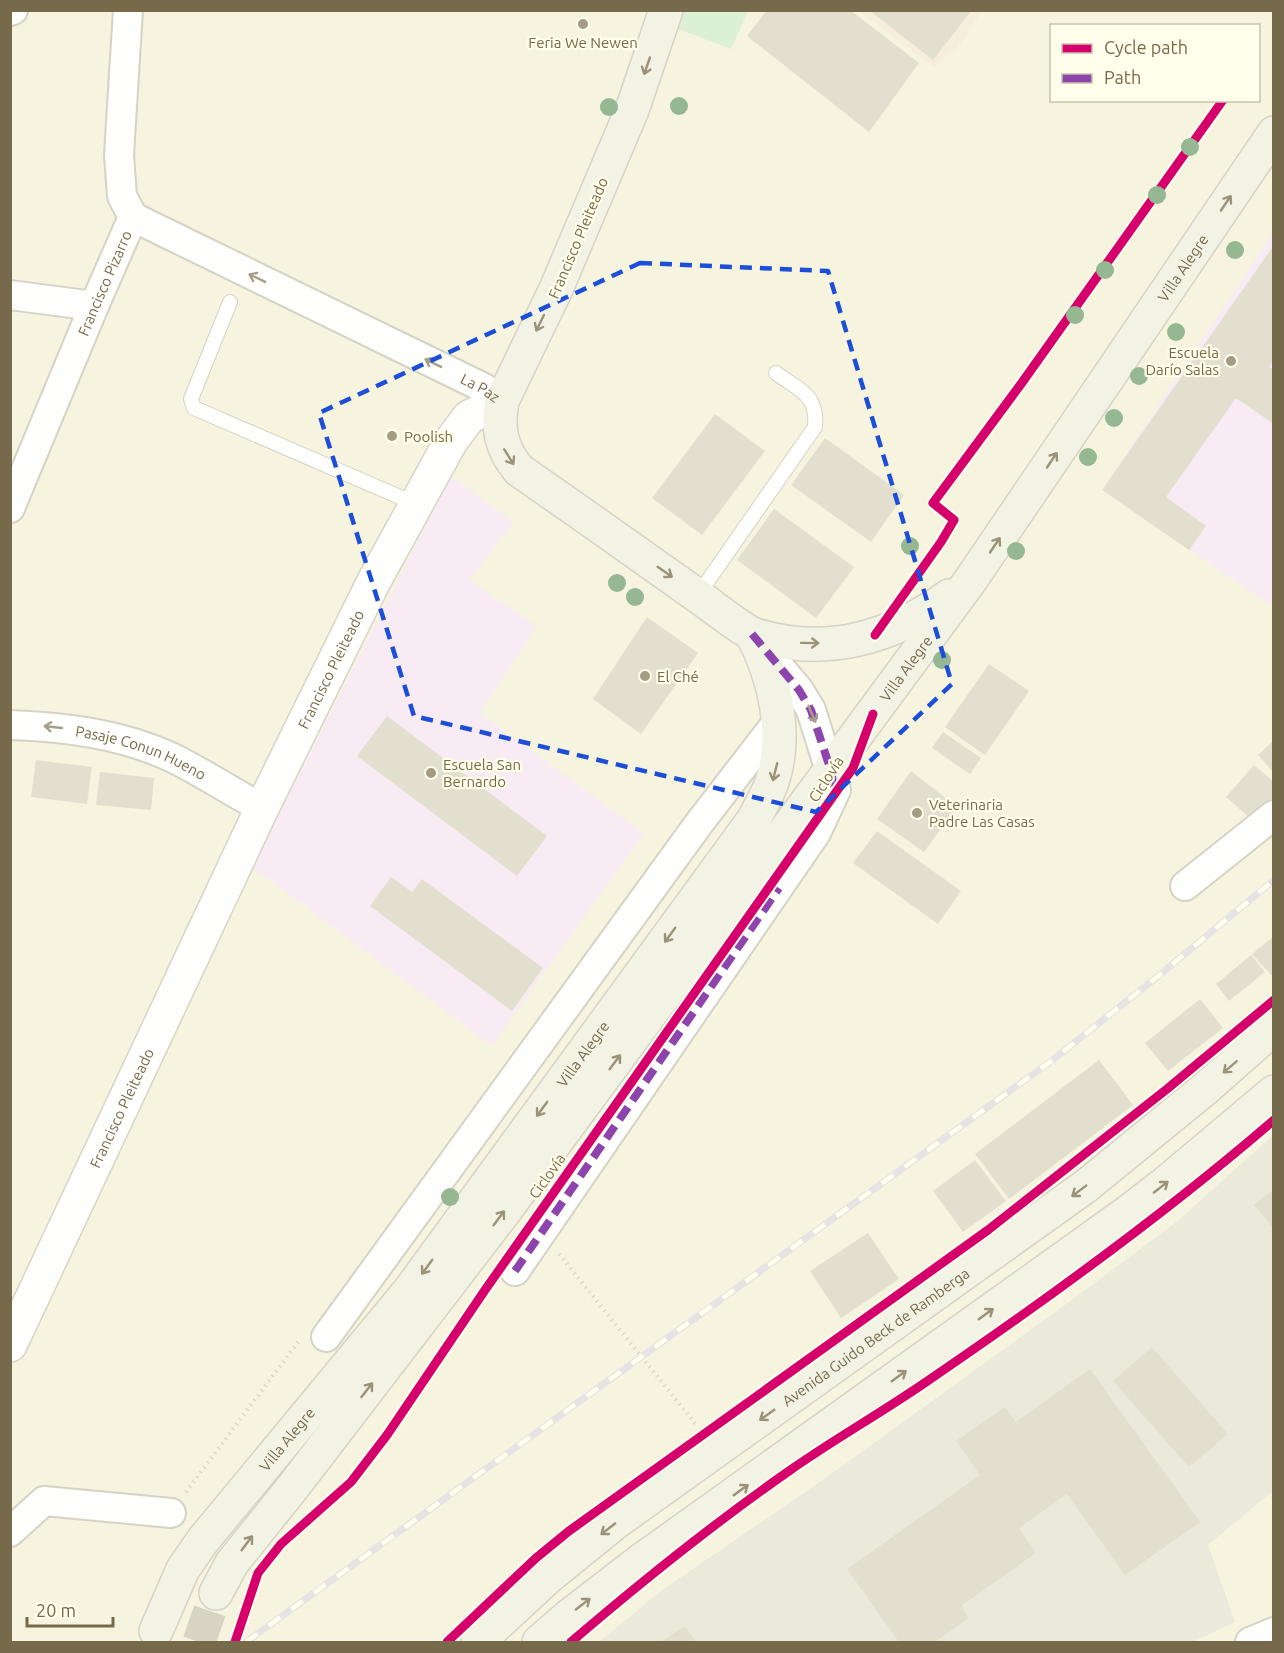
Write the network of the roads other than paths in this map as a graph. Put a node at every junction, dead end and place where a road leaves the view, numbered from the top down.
1 (128, 10) edge
2 (666, 10) edge
3 (1274, 133) edge
4 (133, 217) junction
5 (10, 296) edge
6 (230, 302) dead end
7 (94, 306) junction
8 (776, 373) dead end
9 (502, 401) junction
10 (416, 504) junction
11 (10, 508) edge
12 (970, 581) junction
13 (698, 596) junction
14 (753, 634) junction
15 (778, 721) junction
16 (10, 725) edge
17 (831, 771) junction
18 (262, 808) junction
19 (1274, 815) edge
20 (1185, 886) dead end
21 (1273, 1029) edge
22 (1274, 1092) edge
23 (515, 1271) dead end
24 (326, 1337) dead end
25 (10, 1345) edge
26 (171, 1514) dead end
27 (10, 1532) edge
28 (216, 1593) tunnel mouth
29 (156, 1631) dead end
30 (1274, 1632) edge
31 (478, 1642) edge
32 (539, 1642) edge
33 (1250, 1642) edge

1 - 4 street, Francisco Pizarro
2 -> 9 main road, Francisco Pleiteado
12 -> 3 main road, Villa Alegre
4 - 7 street, Francisco Pizarro
9 -> 4 street, La Paz
5 - 7 street
6 - 10 lane
7 - 11 street, Francisco Pizarro
8 - 13 lane
9 - 10 street, Francisco Pleiteado
9 -> 13 main road, La Paz
10 - 18 street, Francisco Pleiteado
14 -> 12 main road, Villa Alegre
12 - 17 main road, Villa Alegre
13 - 14 main road, La Paz
14 - 15 main road, Villa Alegre
14 -> 17 street
15 - 24 street
15 -> 29 main road, Villa Alegre
18 -> 16 street, Pasaje Conun Hueno
17 - 23 street
28 -> 17 main road, Villa Alegre
18 - 25 street, Francisco Pleiteado
19 - 20 street
21 -> 31 main road, Avenida Guido Beck de Ramberga
32 -> 22 main road
26 - 27 street
30 - 33 street

